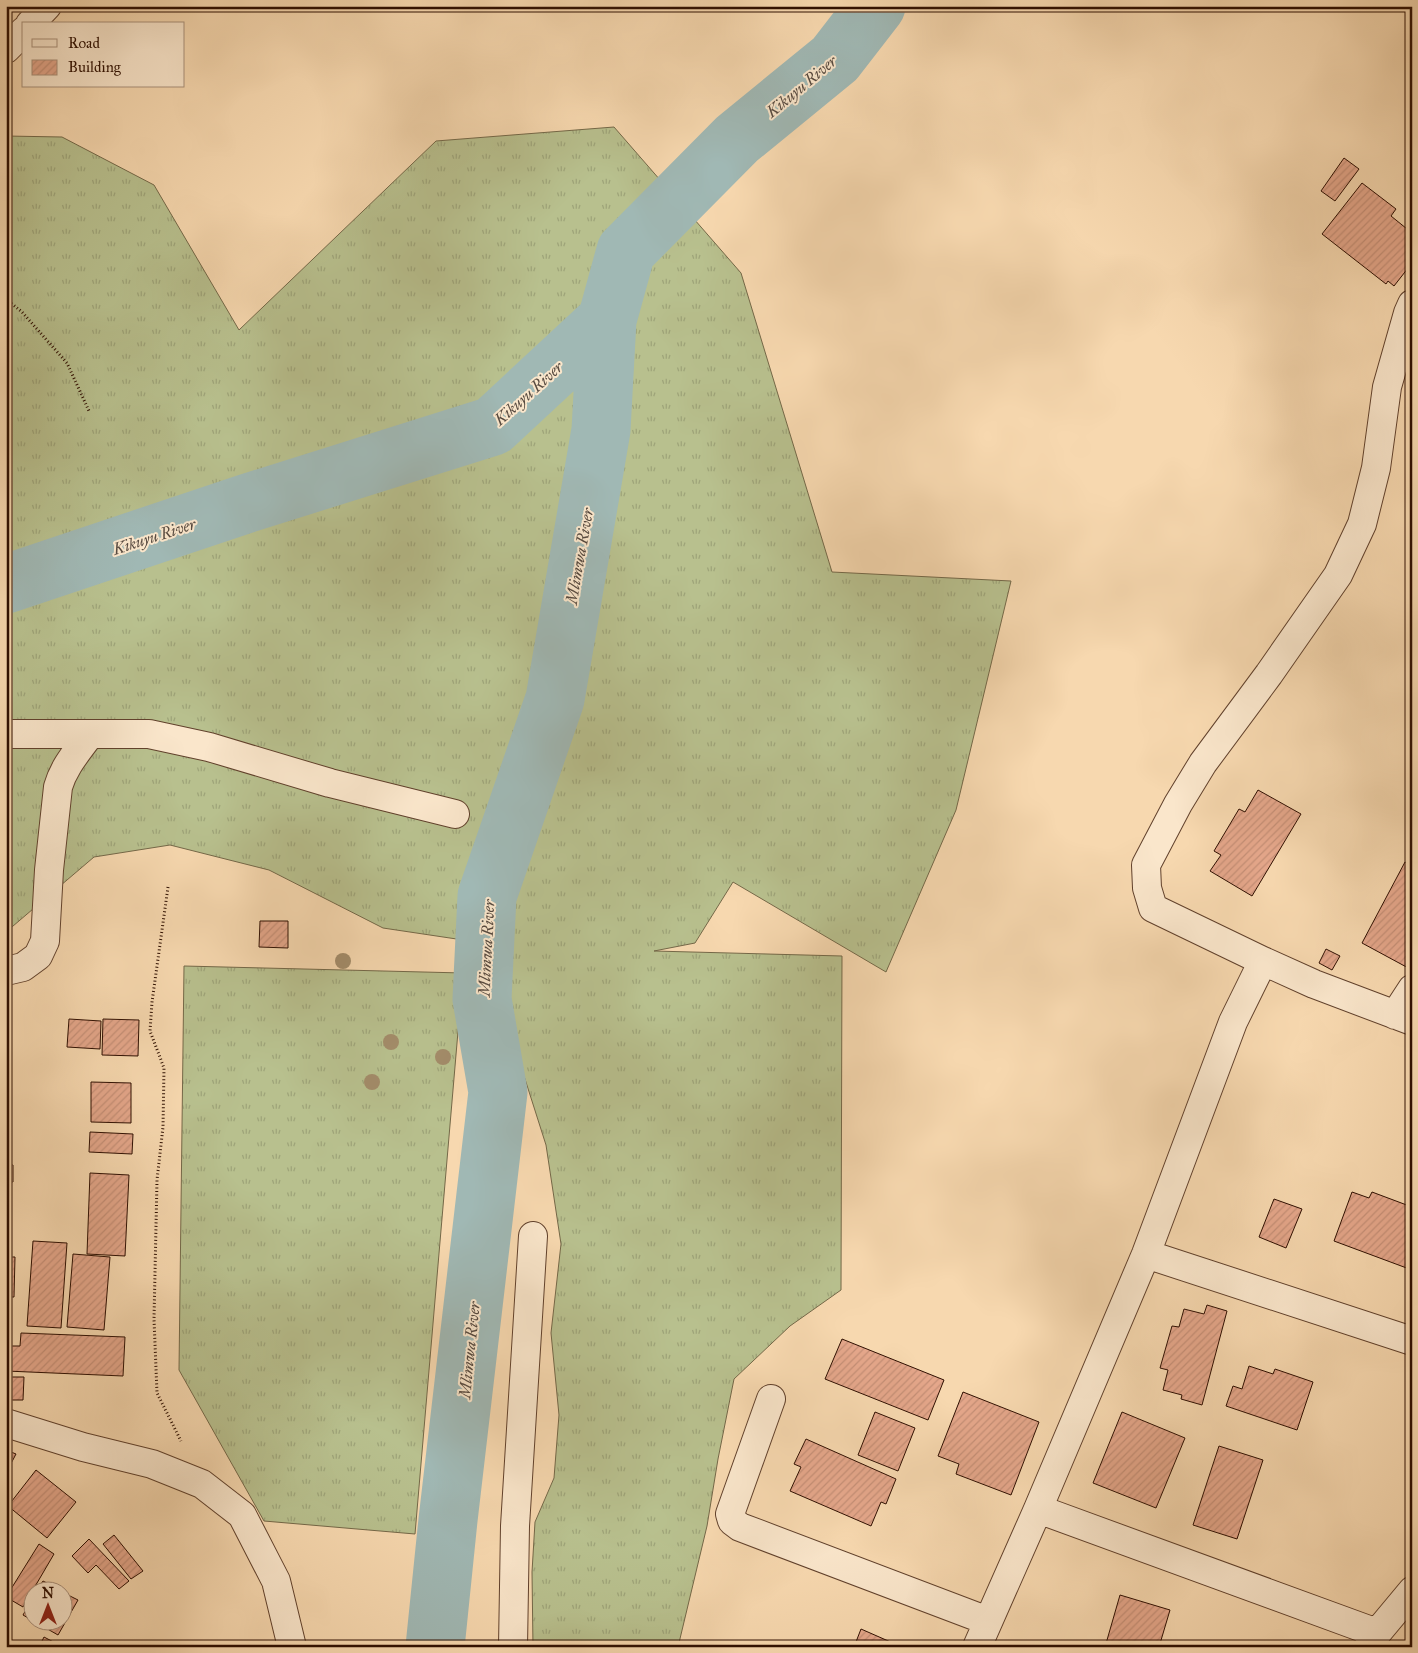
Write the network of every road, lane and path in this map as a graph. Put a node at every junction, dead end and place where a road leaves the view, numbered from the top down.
1 (47, 6) edge
2 (32, 22) edge
3 (22, 33) edge
4 (6, 49) edge
5 (6, 299) edge
6 (1412, 304) edge
7 (89, 411) dead end
8 (6, 734) edge
9 (90, 734) junction
10 (456, 814) dead end
11 (168, 888) dead end
12 (1263, 960) junction
13 (6, 972) edge
14 (1412, 989) edge
15 (1404, 1018) edge
16 (534, 1236) dead end
17 (1146, 1254) junction
18 (1412, 1341) edge
19 (771, 1399) dead end
20 (6, 1423) edge
21 (181, 1443) dead end
22 (1038, 1509) junction
23 (1412, 1591) edge
24 (988, 1621) junction
25 (1373, 1640) edge
26 (292, 1647) edge
27 (513, 1647) edge
28 (977, 1647) edge

1 - 2 street
3 - 4 street
5 - 7 path
6 - 12 street
8 - 9 street
9 - 10 street
9 - 13 street
11 - 21 path
12 - 15 street
12 - 17 street
14 - 15 street
16 - 27 street
17 - 18 street
17 - 22 street
19 - 24 street
20 - 26 street
22 - 24 street
22 - 25 street
23 - 25 street
24 - 28 street

